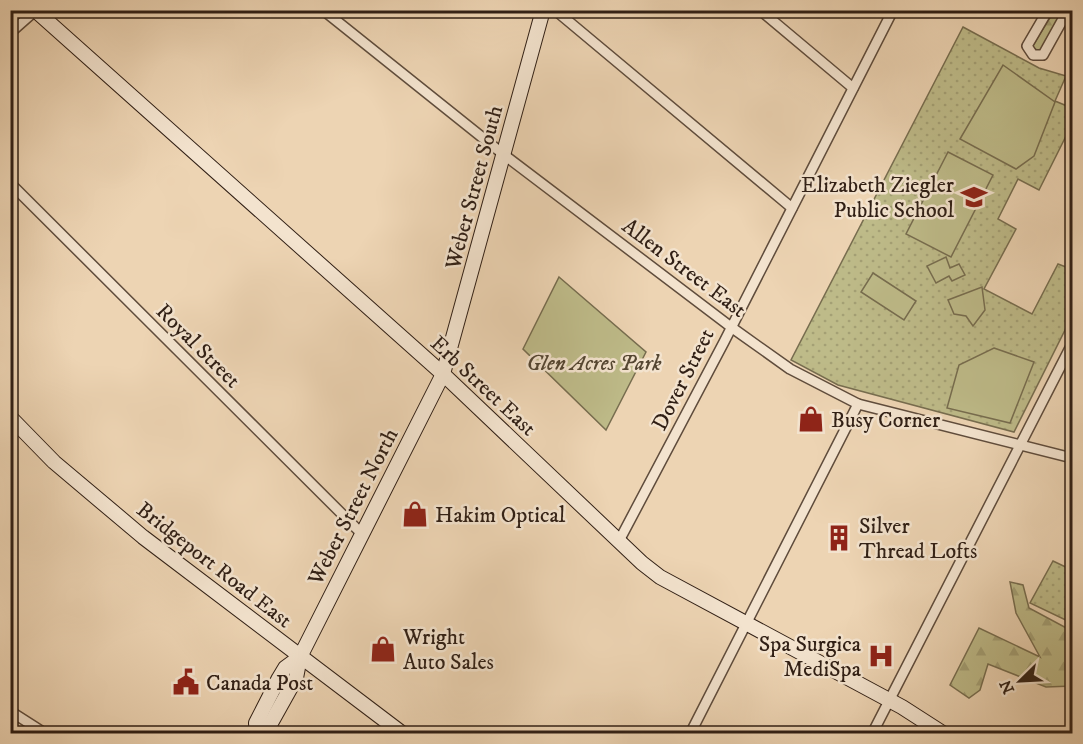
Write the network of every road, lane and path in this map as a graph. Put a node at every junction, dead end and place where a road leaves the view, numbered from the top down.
1 (323, 10) edge
2 (543, 10) edge
3 (555, 10) edge
4 (760, 10) edge
5 (892, 10) edge
6 (1048, 10) edge
7 (1068, 10) edge
8 (35, 11) edge
9 (10, 33) edge
10 (854, 88) junction
11 (503, 154) junction
12 (10, 183) edge
13 (792, 208) junction
14 (731, 327) junction
15 (1072, 344) edge
16 (443, 374) junction
17 (858, 404) junction
18 (10, 417) edge
19 (1021, 444) junction
20 (1072, 458) edge
21 (361, 533) junction
22 (619, 541) junction
23 (746, 624) junction
24 (300, 657) junction
25 (890, 700) junction
26 (10, 711) edge
27 (46, 734) edge
28 (257, 734) edge
29 (263, 734) edge
30 (403, 734) edge
31 (690, 734) edge
32 (872, 734) edge
33 (944, 734) edge

1 - 11 street, Allen Street East
2 - 11 main road, Weber Street South
3 - 13 street
4 - 10 street
5 - 10 street, Dover Street
6 - 7 street
8 - 9 street
8 - 16 main road, Erb Street East
10 - 13 street, Dover Street
11 - 14 street, Allen Street East
11 - 16 main road, Weber Street South
12 - 21 street, Royal Street
13 - 14 street, Dover Street
14 - 17 street, Allen Street East
14 - 22 street, Dover Street
15 - 19 street
16 - 21 main road, Weber Street North
16 - 22 main road, Erb Street East
17 - 19 street, Allen Street East
17 - 23 street
18 - 24 main road, Bridgeport Road East
19 - 20 street, Allen Street East
19 - 25 street
21 - 24 main road, Weber Street North
22 - 23 main road, Erb Street East
23 - 25 main road, Erb Street East
23 - 31 street
24 - 28 main road, Weber Street North
24 - 29 main road, Weber Street North
24 - 30 main road, Bridgeport Road East
25 - 32 street
25 - 33 main road, Erb Street East
26 - 27 street

